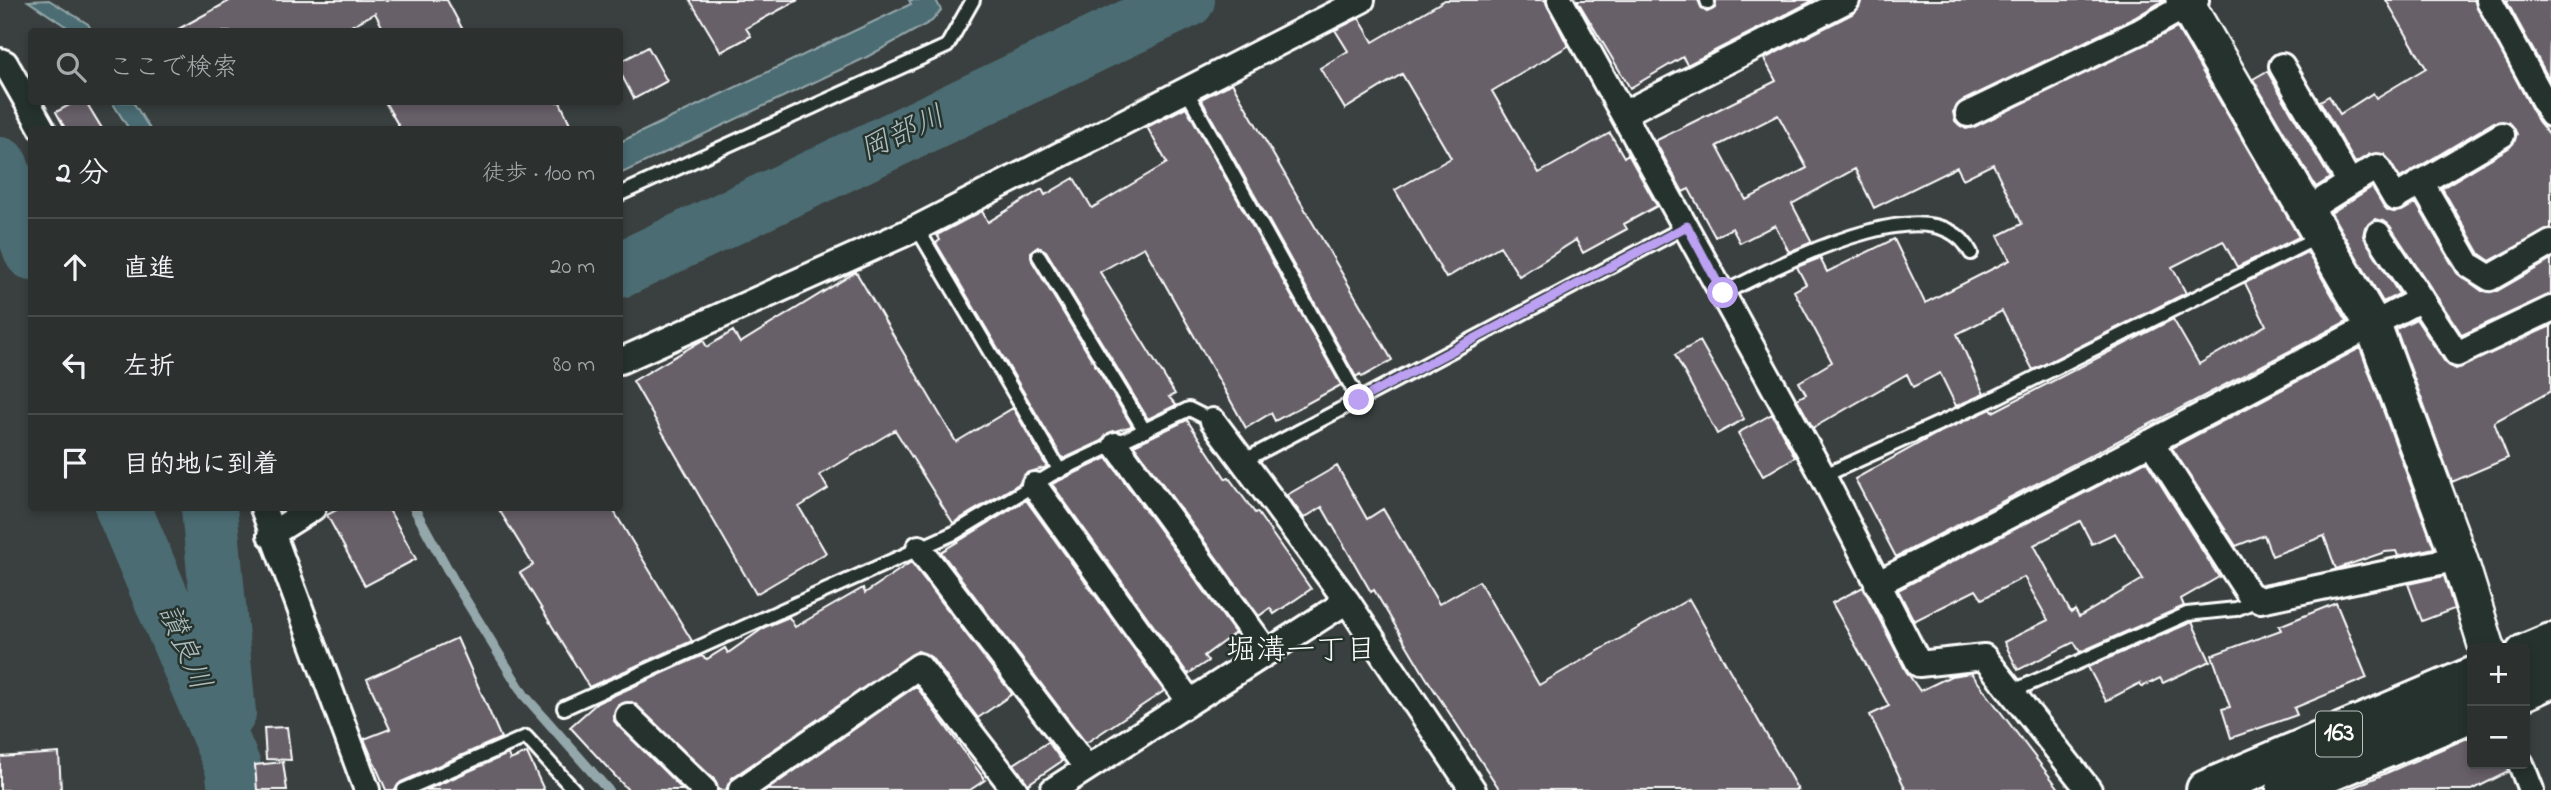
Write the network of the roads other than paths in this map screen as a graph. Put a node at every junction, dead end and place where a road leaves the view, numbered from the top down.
1 (973, 0) edge
2 (1362, 0) edge
3 (1561, 0) edge
4 (1847, 0) edge
5 (2489, 0) edge
6 (2189, 2) edge
7 (0, 61) edge
8 (2282, 66) dead end
9 (1186, 90) junction
10 (28, 104) edge
11 (29, 105) edge
12 (1625, 113) junction
13 (1968, 114) dead end
14 (2551, 114) edge
15 (41, 126) edge
16 (2502, 135) dead end
17 (2421, 182) junction
18 (2350, 183) junction
19 (623, 193) edge
20 (2314, 223) junction
21 (1687, 226) junction
22 (917, 228) junction
23 (2378, 234) dead end
24 (2551, 243) edge
25 (1971, 253) dead end
26 (1039, 256) dead end
27 (1723, 293) junction
28 (2421, 299) junction
29 (2551, 309) edge
30 (2373, 325) junction
31 (623, 359) edge
32 (1359, 400) junction
33 (1213, 421) joint
34 (1145, 431) junction
35 (2151, 442) junction
36 (1116, 445) junction
37 (1242, 461) junction
38 (1060, 471) junction
39 (1823, 476) junction
40 (1034, 485) junction
41 (264, 511) edge
42 (308, 511) edge
43 (270, 535) junction
44 (919, 548) junction
45 (2459, 558) junction
46 (1877, 584) junction
47 (2260, 600) junction
48 (1347, 601) junction
49 (2485, 643) edge
50 (2551, 643) edge
51 (1267, 652) junction
52 (2530, 652) edge
53 (2551, 678) edge
54 (2467, 679) edge
55 (2530, 688) edge
56 (2011, 692) junction
57 (1190, 702) junction
58 (564, 708) dead end
59 (2467, 714) edge
60 (628, 716) dead end
61 (1087, 768) junction
62 (2523, 769) edge
63 (2332, 781) edge
64 (367, 790) edge
65 (404, 790) edge
66 (574, 790) edge
67 (704, 790) edge
68 (741, 790) edge
69 (1015, 790) edge
70 (1053, 790) edge
71 (1473, 790) edge
72 (2088, 790) edge
73 (2206, 790) edge
74 (2286, 790) edge
75 (2531, 790) edge

1 - 19 lane
2 - 9 street
3 - 12 street
4 - 12 street
5 - 14 street
6 - 13 street
6 - 20 street
7 - 10 street
8 - 18 street
9 - 22 street
9 - 32 lane
11 - 15 street
12 - 21 street
16 - 17 street
17 - 18 street
17 - 24 street
18 - 20 street
20 - 30 street
20 - 39 lane
21 - 27 street
21 - 32 lane
22 - 31 street
22 - 38 lane
23 - 28 street
25 - 27 lane
26 - 34 lane
27 - 39 street
28 - 29 street
28 - 30 street
30 - 35 street
30 - 45 street
32 - 37 lane
33 - 34 lane
33 - 37 street
34 - 36 lane
35 - 46 street
35 - 47 street
36 - 38 lane
36 - 51 street
37 - 48 street
38 - 40 lane
39 - 46 street
40 - 44 lane
40 - 57 street
41 - 43 street
42 - 43 street
43 - 64 street
44 - 58 lane
44 - 61 street
45 - 47 street
45 - 49 street
46 - 56 street
47 - 56 lane
48 - 51 street
48 - 71 street
50 - 52 highway
51 - 57 street
53 - 55 highway
54 - 73 highway, 163
56 - 72 street
57 - 61 street
59 - 63 highway, 163
60 - 67 street
61 - 70 street
62 - 75 street
63 - 74 highway, 163
65 - 66 lane
68 - 69 street

